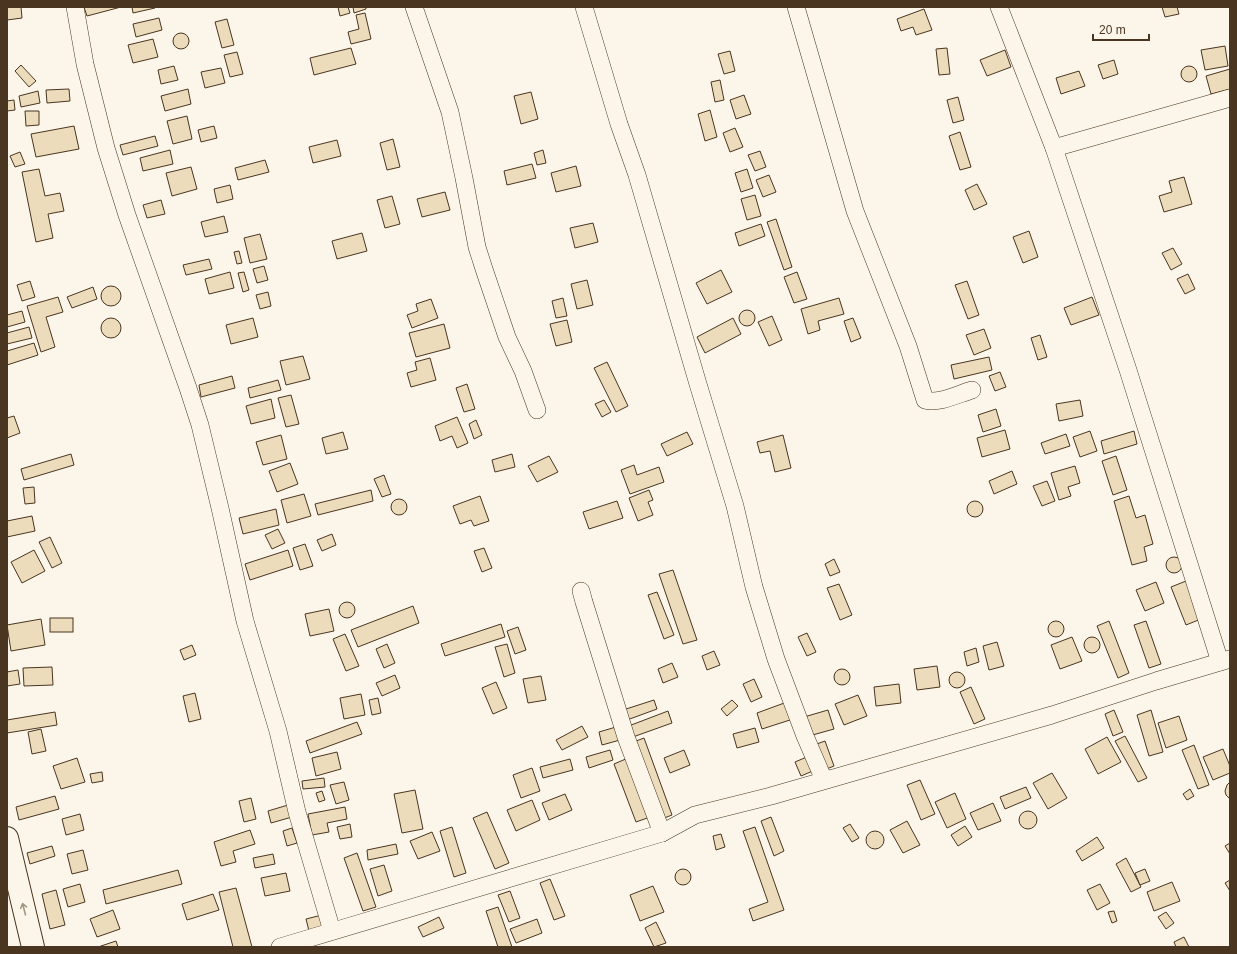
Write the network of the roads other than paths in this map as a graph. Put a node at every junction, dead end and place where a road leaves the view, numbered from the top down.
1 (75, 7) edge
2 (414, 7) edge
3 (584, 7) edge
4 (796, 7) edge
5 (999, 7) edge
6 (1230, 98) edge
7 (1054, 148) junction
8 (972, 390) dead end
9 (537, 410) dead end
10 (582, 591) dead end
11 (1225, 661) edge
12 (824, 780) junction
13 (662, 832) junction
14 (7, 838) edge
15 (332, 931) junction
16 (34, 947) edge
17 (280, 947) edge

1 - 15 street
2 - 9 street
3 - 12 street
4 - 8 street
5 - 7 street
6 - 7 street
7 - 11 street
10 - 13 street
11 - 12 street
12 - 13 street
13 - 15 street
16 -> 14 highway
15 - 17 street

